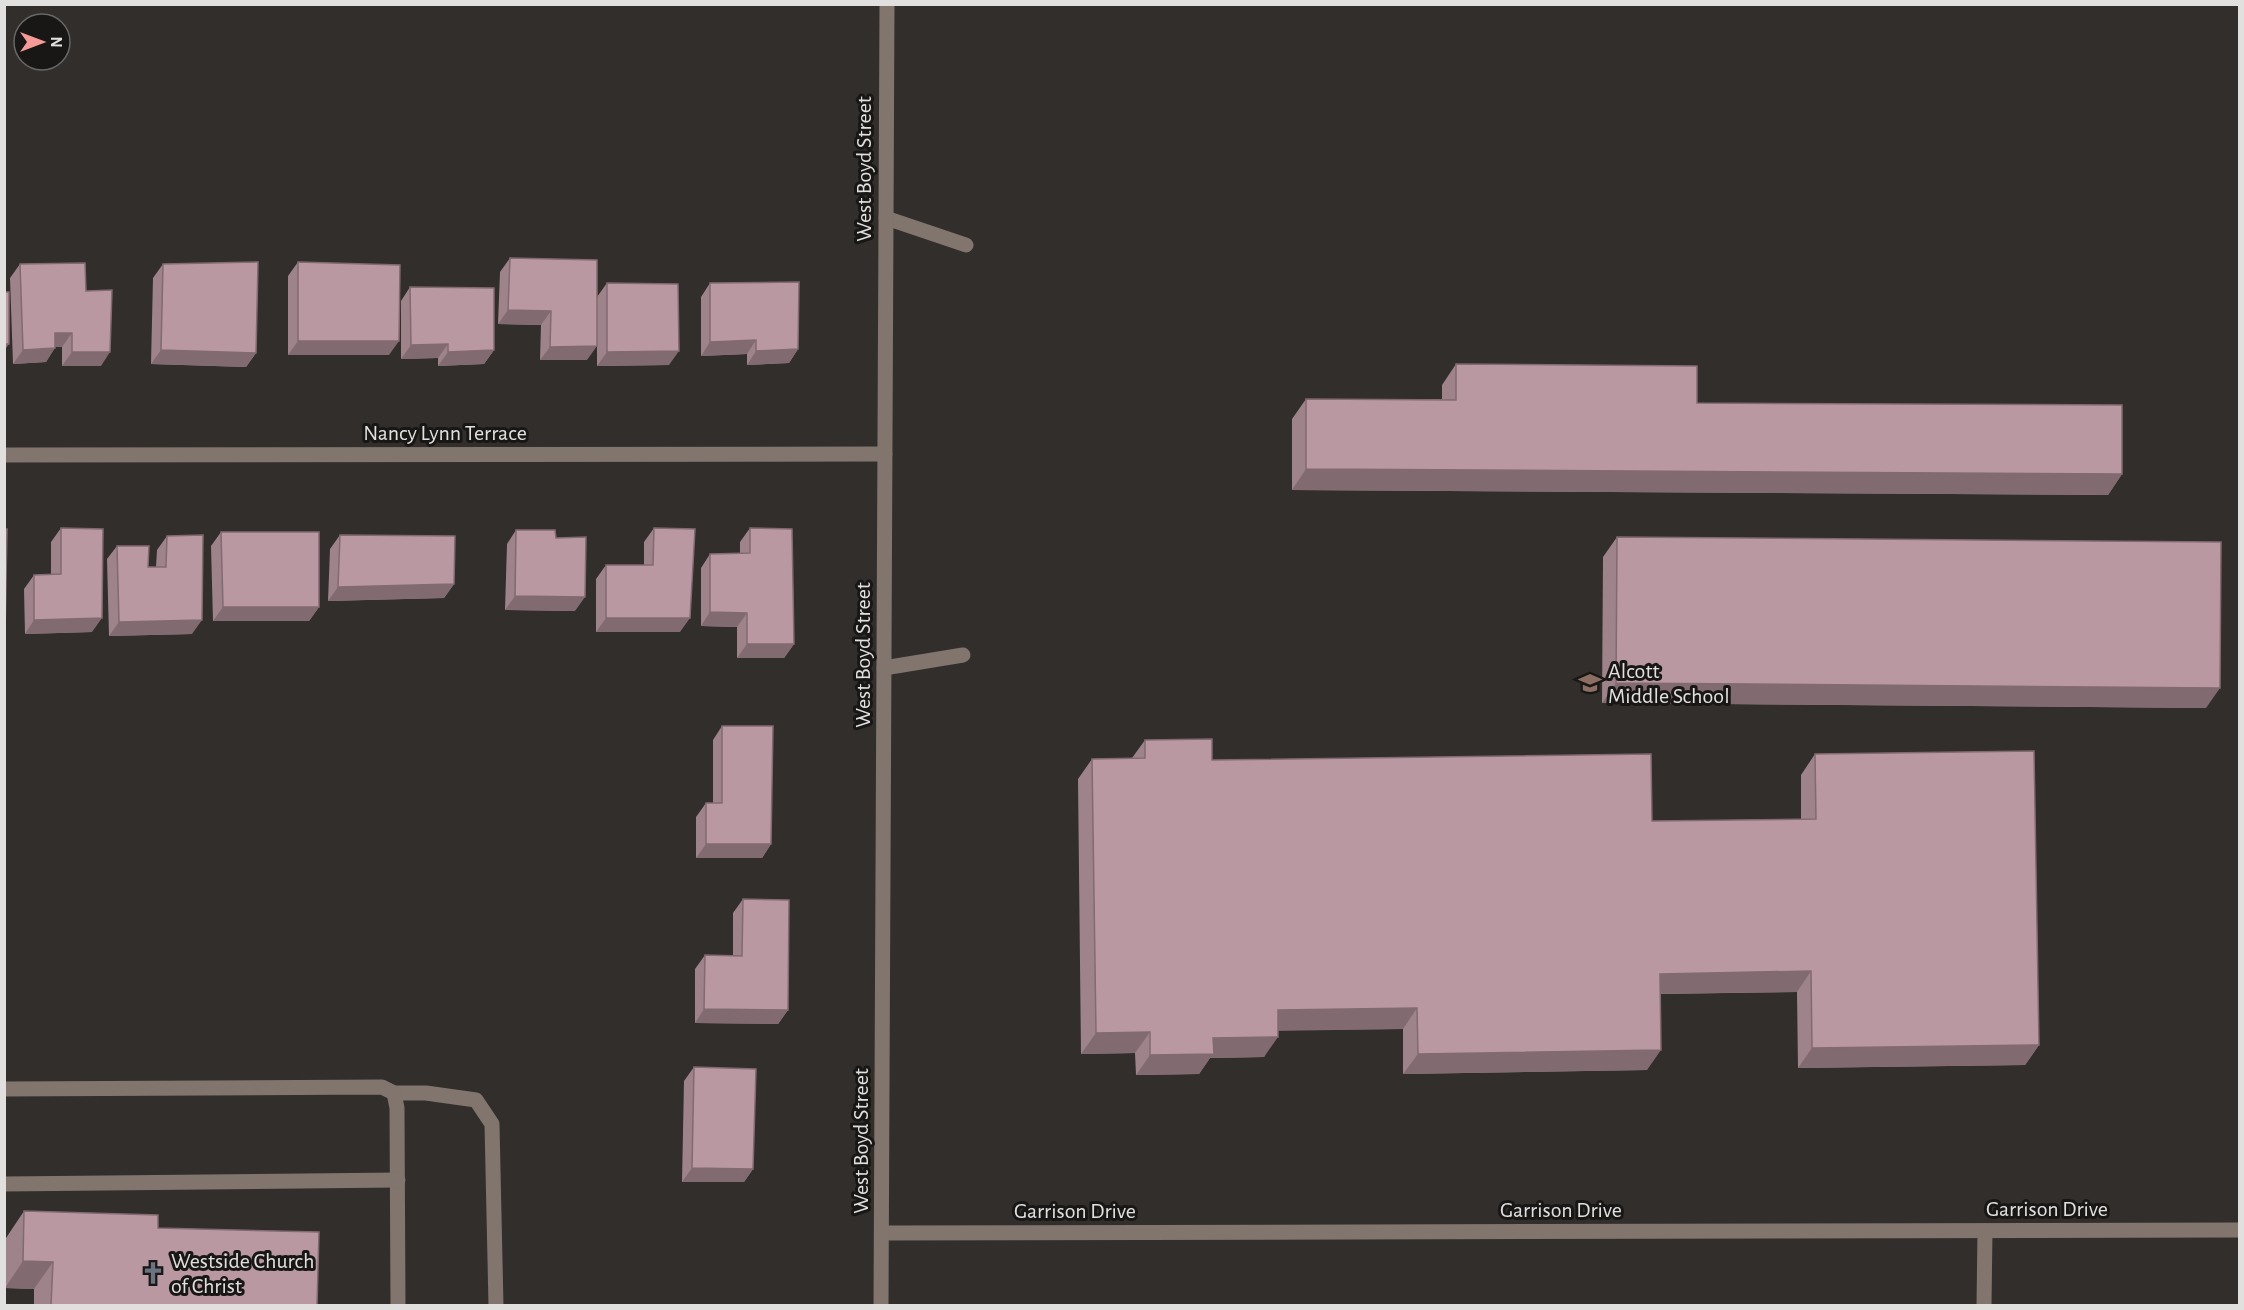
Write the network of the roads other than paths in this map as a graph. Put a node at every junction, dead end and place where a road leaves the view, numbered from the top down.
1 (886, 4) edge
2 (886, 218) junction
3 (966, 245) dead end
4 (885, 454) junction
5 (4, 455) edge
6 (963, 655) dead end
7 (884, 668) junction
8 (4, 1089) edge
9 (394, 1093) junction
10 (398, 1180) junction
11 (4, 1184) edge
12 (2240, 1230) edge
13 (1985, 1231) junction
14 (882, 1233) junction
15 (398, 1305) edge
16 (496, 1305) edge
17 (881, 1305) edge
18 (1984, 1305) edge

1 - 2 street, West Boyd Street
2 - 3 street
2 - 4 street, West Boyd Street
4 - 5 street, Nancy Lynn Terrace
4 - 7 street, West Boyd Street
6 - 7 street
7 - 14 street, West Boyd Street
8 - 9 street
9 - 10 street
9 - 16 street
10 - 11 street
10 - 15 street
12 - 13 street, Garrison Drive
13 - 14 street, Garrison Drive
13 - 18 street
14 - 17 street, West Boyd Street

